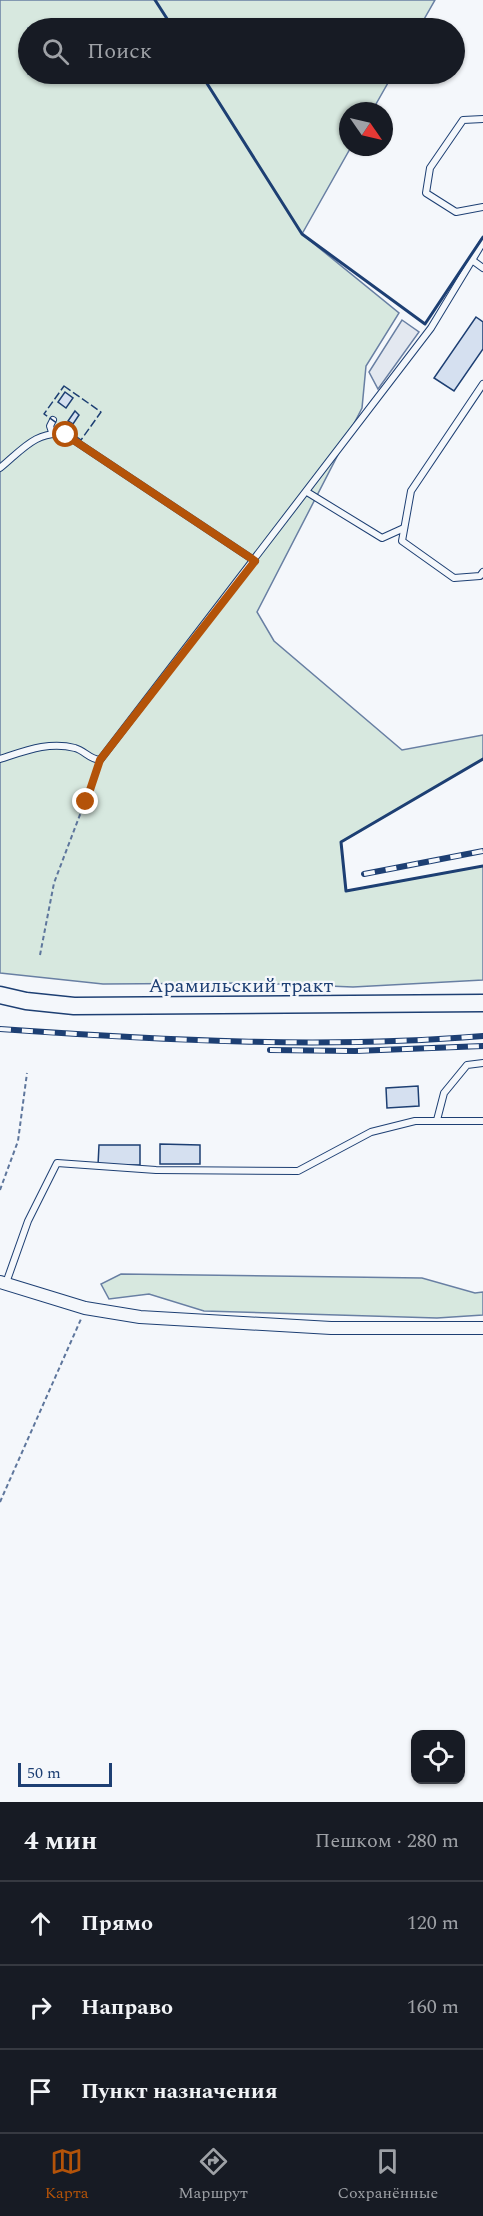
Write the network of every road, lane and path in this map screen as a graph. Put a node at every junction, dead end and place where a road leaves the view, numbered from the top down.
1 (483, 118) edge
2 (483, 207) edge
3 (483, 242) edge
4 (472, 260) junction
5 (483, 268) edge
6 (483, 384) edge
7 (53, 420) dead end
8 (52, 432) junction
9 (0, 468) edge
10 (307, 492) junction
11 (404, 528) junction
12 (255, 561) junction
13 (483, 572) edge
14 (0, 759) edge
15 (100, 760) junction
16 (40, 955) dead end
17 (0, 995) edge
18 (483, 1003) edge
19 (483, 1063) edge
20 (27, 1073) dead end
21 (437, 1120) junction
22 (483, 1120) edge
23 (0, 1190) edge
24 (3, 1283) edge
25 (85, 1308) junction
26 (483, 1328) edge
27 (0, 1502) edge

1 - 2 lane
3 - 4 lane
4 - 5 lane
4 - 10 lane
6 - 11 lane
7 - 8 lane
8 - 9 lane
8 - 12 lane
10 - 11 lane
10 - 12 lane
11 - 13 lane
12 - 15 lane
14 - 15 lane
15 - 16 path
17 - 18 main road, Арамильский тракт
19 - 21 lane
20 - 23 path
21 - 22 lane
21 - 24 lane
24 - 25 street
25 - 26 street
25 - 27 path

